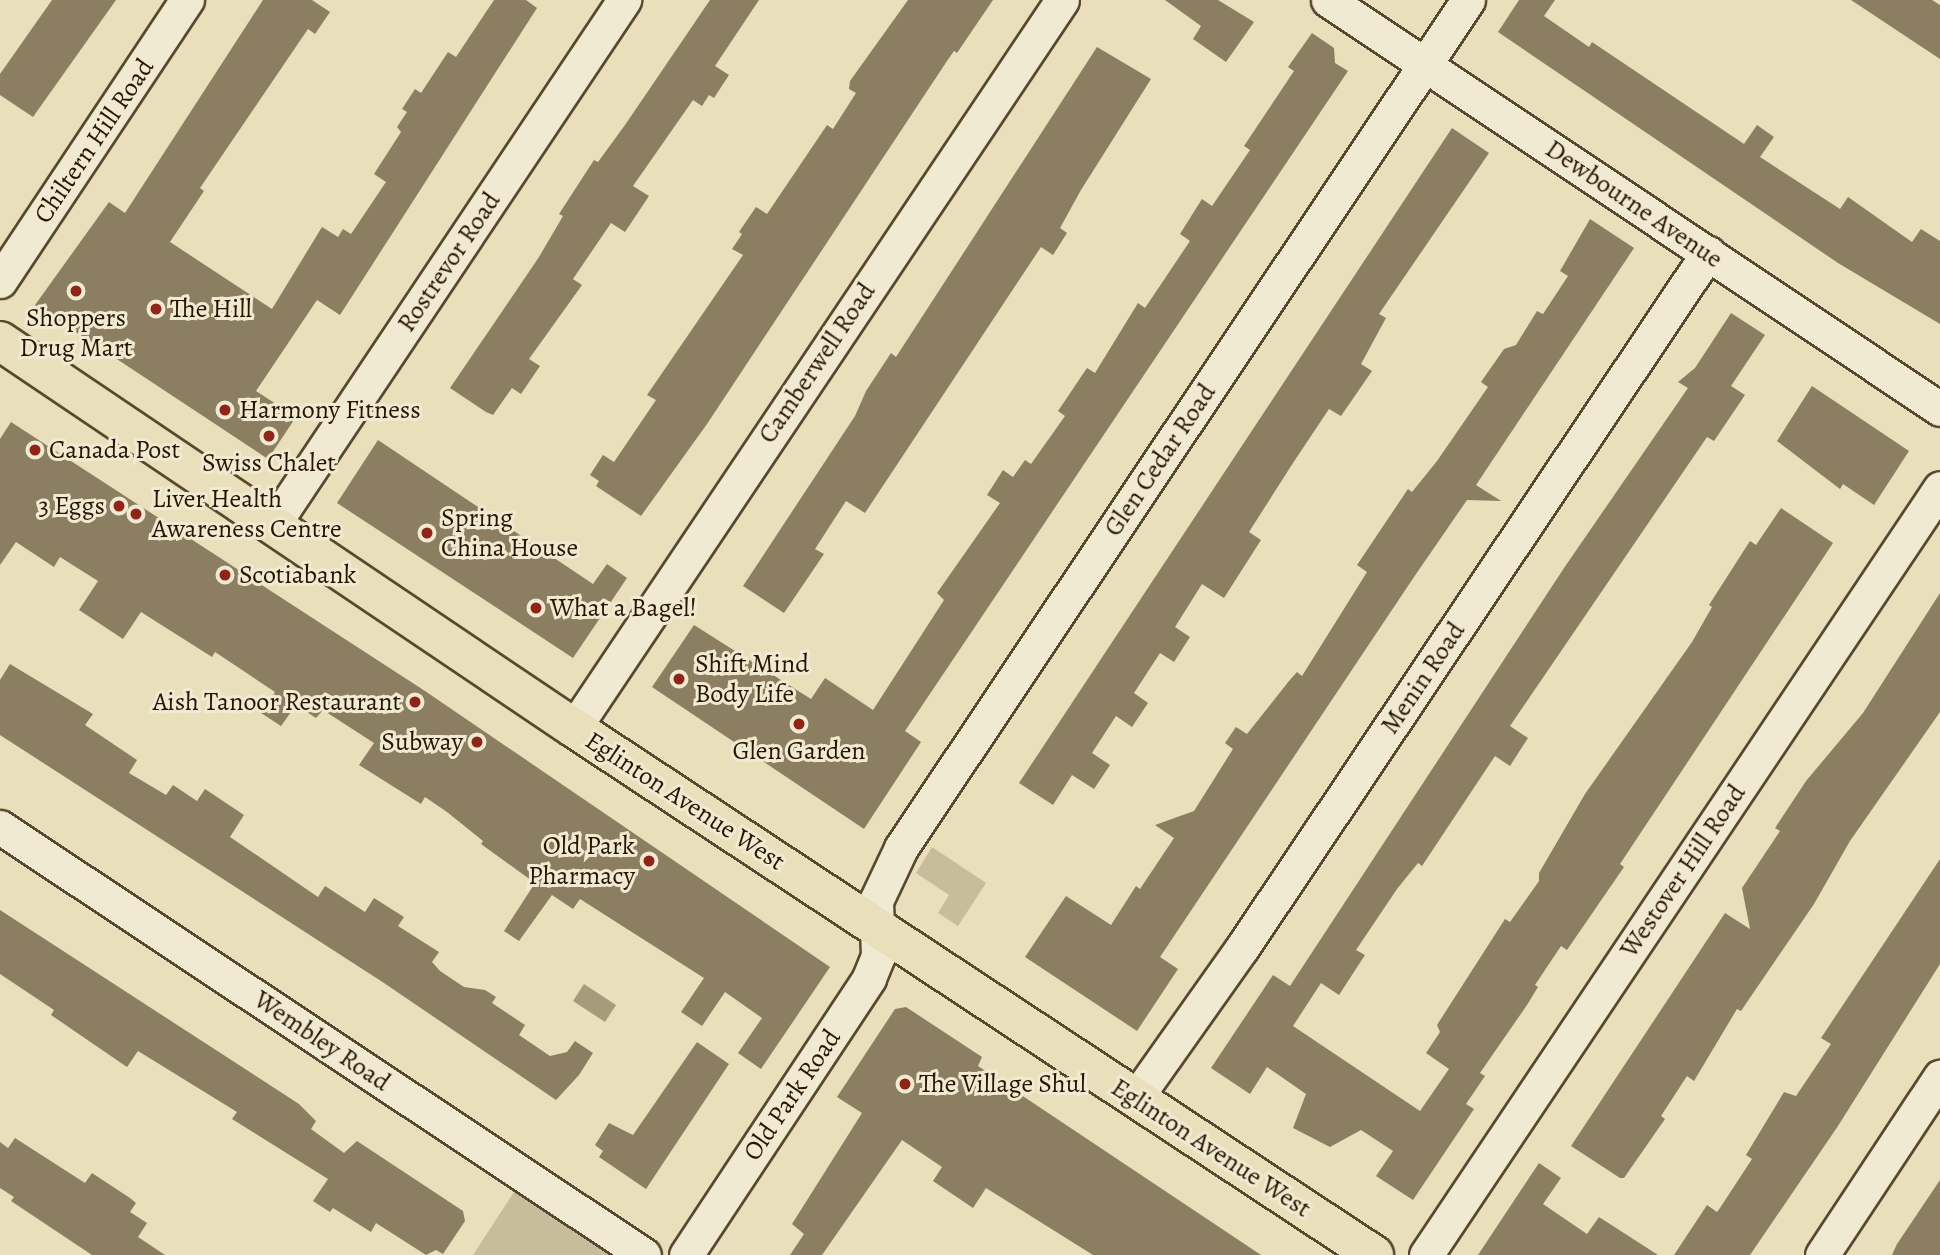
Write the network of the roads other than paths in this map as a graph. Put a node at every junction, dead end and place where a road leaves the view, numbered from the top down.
1 (187, 0) edge
2 (624, 0) edge
3 (1062, 0) edge
4 (1328, 0) edge
5 (1468, 0) edge
6 (1424, 64) junction
7 (1707, 253) junction
8 (0, 281) edge
9 (0, 341) edge
10 (1940, 409) edge
11 (1940, 488) edge
12 (273, 525) junction
13 (574, 728) junction
14 (0, 827) edge
15 (877, 928) junction
16 (1940, 1077) edge
17 (1135, 1099) junction
18 (644, 1255) edge
19 (686, 1255) edge
20 (1374, 1255) edge
21 (1426, 1255) edge
22 (1822, 1255) edge

1 - 8 street, Chiltern Hill Road
2 - 12 street, Rostrevor Road
3 - 13 street, Camberwell Road
4 - 6 street, Dewbourne Avenue
5 - 6 street, Glen Cedar Road
6 - 7 street, Dewbourne Avenue
6 - 15 street, Glen Cedar Road
7 - 10 street, Dewbourne Avenue
7 - 17 street, Menin Road
9 - 12 main road, Eglinton Avenue West
11 - 21 street, Westover Hill Road
12 - 13 main road, Eglinton Avenue West
13 - 15 main road, Eglinton Avenue West
14 - 18 street, Wembley Road
15 - 17 main road, Eglinton Avenue West
15 - 19 street, Old Park Road
16 - 22 street
17 - 20 main road, Eglinton Avenue West

